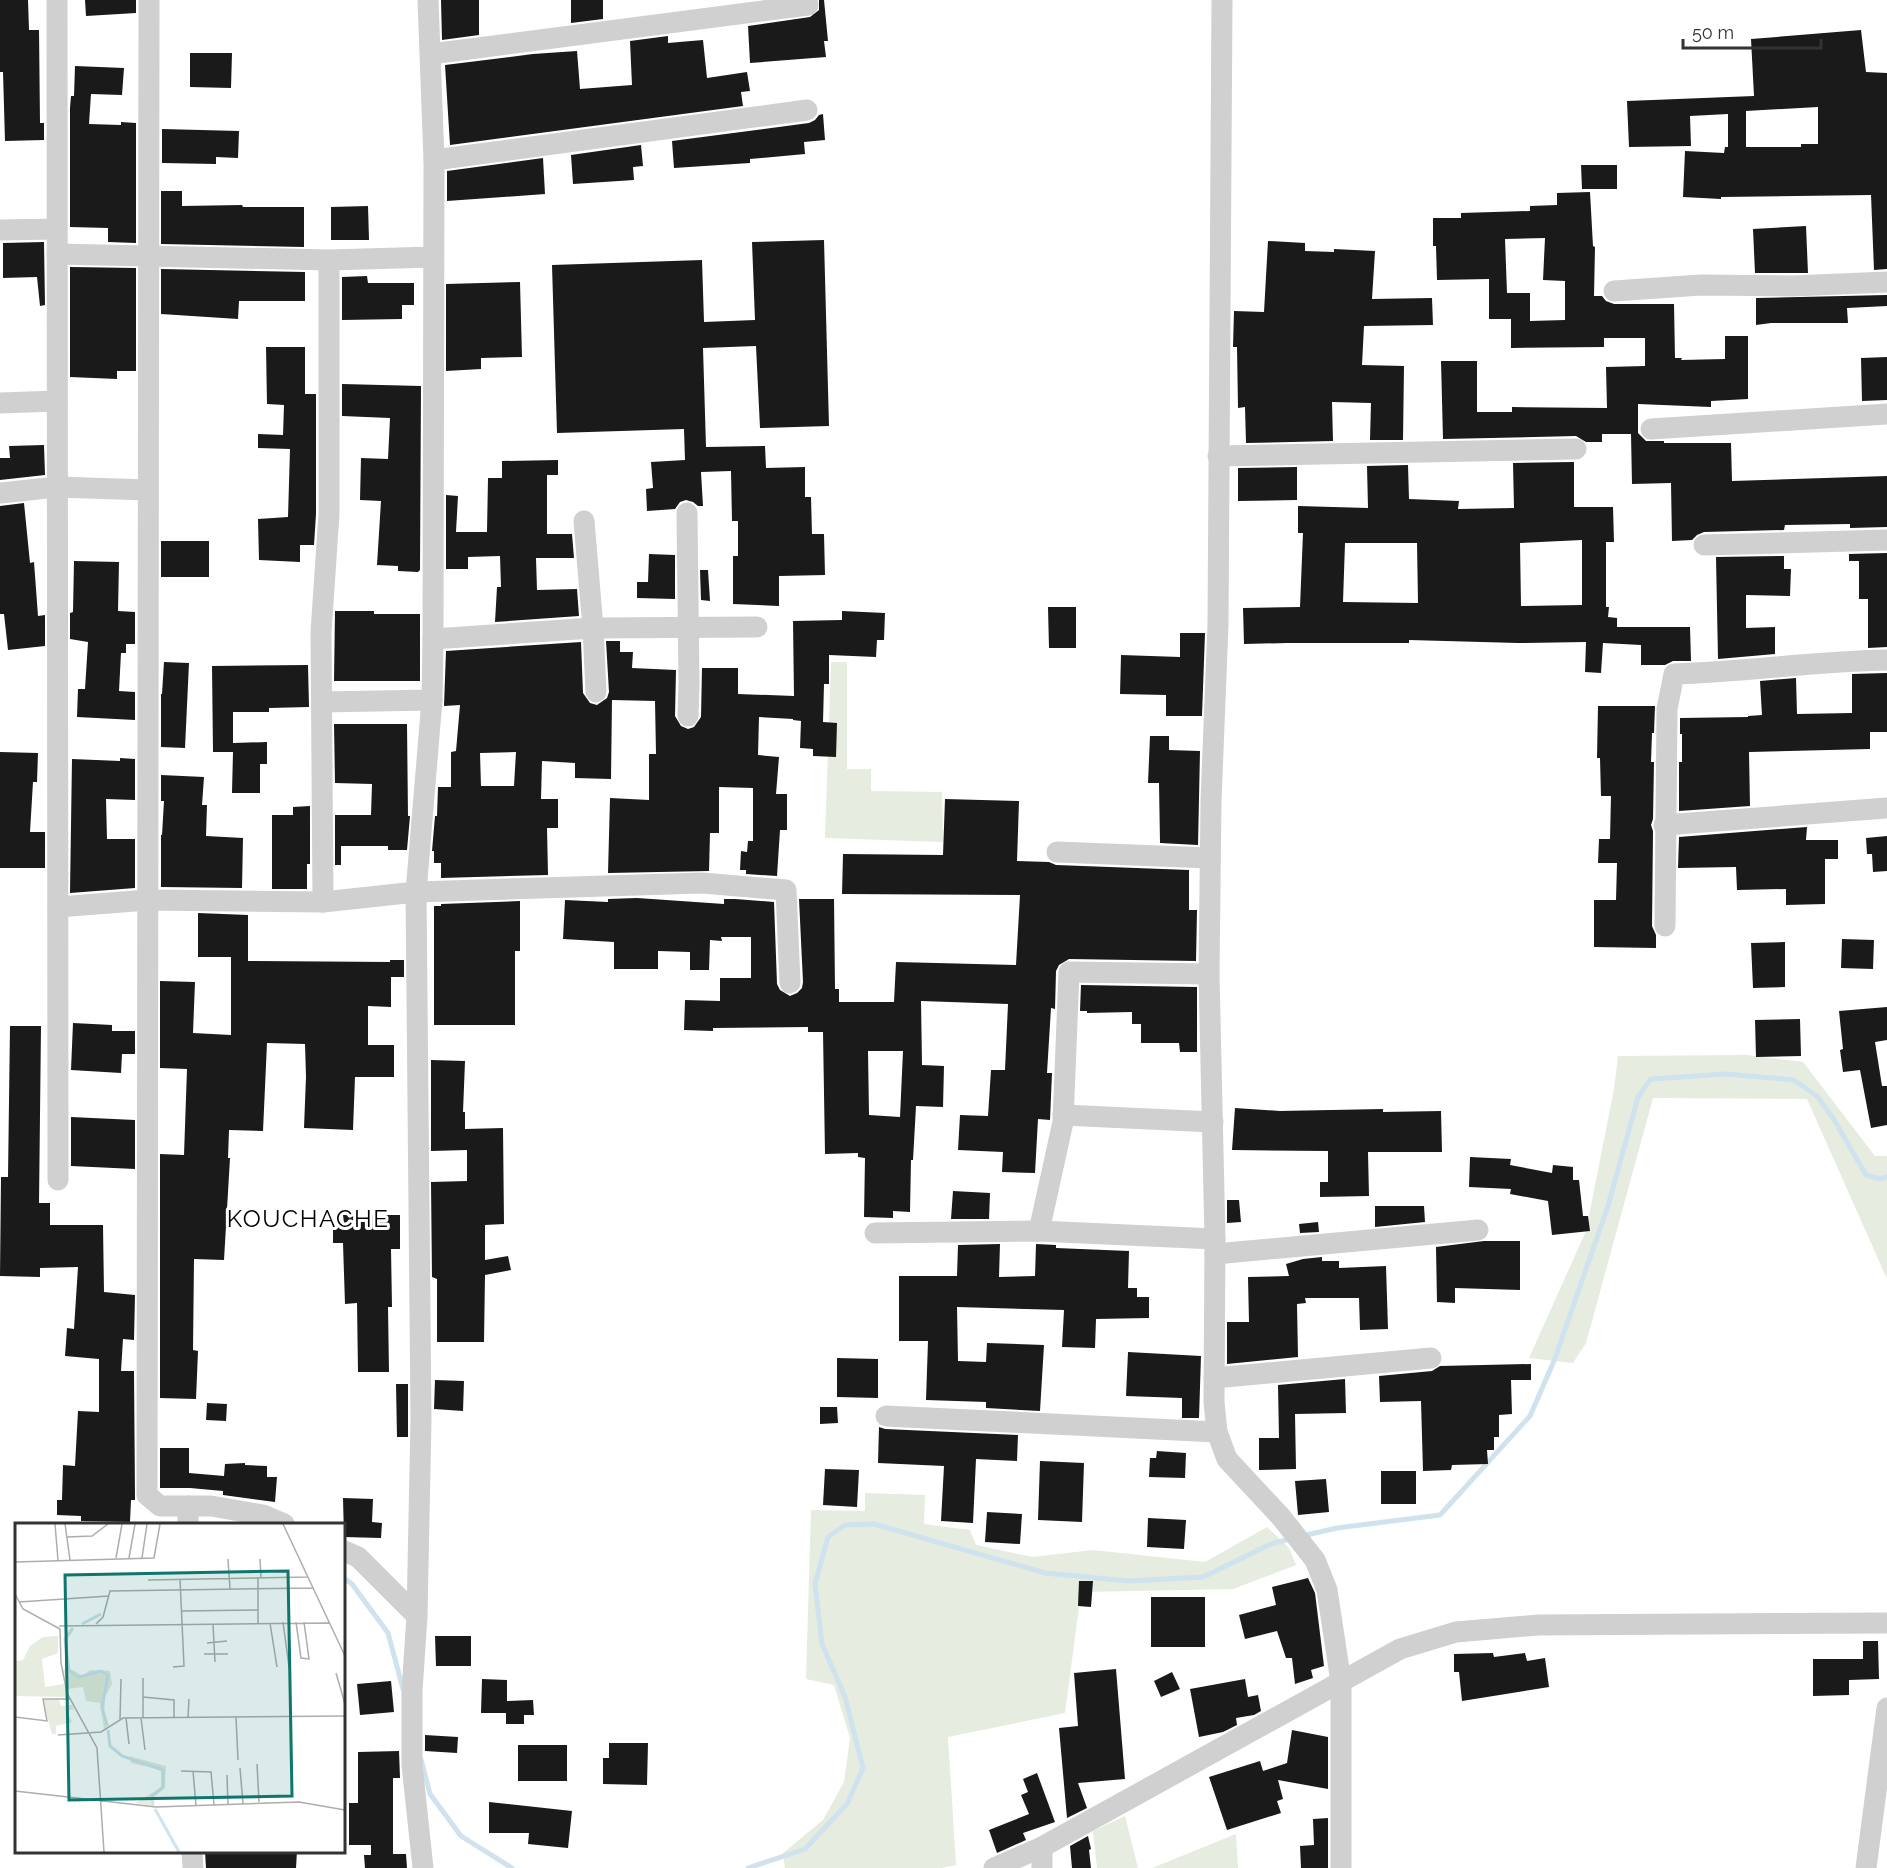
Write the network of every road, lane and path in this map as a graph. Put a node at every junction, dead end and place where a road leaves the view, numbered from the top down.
1 (57, 0) edge
2 (149, 0) edge
3 (428, 0) edge
4 (1222, 0) edge
5 (808, 5) dead end
6 (431, 54) junction
7 (807, 110) dead end
8 (434, 160) junction
9 (57, 229) junction
10 (0, 230) edge
11 (57, 254) junction
12 (148, 257) junction
13 (433, 257) junction
14 (329, 260) junction
15 (1887, 282) edge
16 (1614, 291) dead end
17 (57, 401) junction
18 (0, 403) edge
19 (1887, 414) edge
20 (1651, 429) dead end
21 (1575, 449) dead end
22 (1218, 456) junction
23 (57, 487) junction
24 (148, 490) junction
25 (0, 493) edge
26 (687, 513) dead end
27 (584, 521) dead end
28 (1887, 540) edge
29 (1704, 544) dead end
30 (688, 627) junction
31 (757, 627) dead end
32 (593, 628) junction
33 (433, 639) junction
34 (1887, 660) edge
35 (596, 692) dead end
36 (432, 700) junction
37 (322, 702) junction
38 (688, 716) dead end
39 (1887, 808) edge
40 (1664, 825) junction
41 (1057, 852) dead end
42 (1210, 858) junction
43 (416, 892) junction
44 (148, 900) junction
45 (323, 903) junction
46 (58, 906) junction
47 (1665, 926) dead end
48 (1209, 974) junction
49 (790, 983) dead end
50 (1063, 1115) junction
51 (1213, 1122) junction
52 (58, 1180) dead end
53 (1478, 1230) dead end
54 (1039, 1231) junction
55 (875, 1233) dead end
56 (1215, 1246) junction
57 (1431, 1358) dead end
58 (1214, 1378) junction
59 (885, 1416) dead end
60 (1217, 1432) junction
61 (188, 1515) edge
62 (282, 1523) edge
63 (345, 1551) edge
64 (417, 1616) junction
65 (1887, 1623) edge
66 (1341, 1682) junction
67 (1887, 1708) edge
68 (1042, 1846) junction
69 (192, 1853) edge
70 (193, 1868) edge
71 (423, 1868) edge
72 (994, 1868) edge
73 (1042, 1868) edge
74 (1341, 1868) edge
75 (1866, 1868) edge

1 - 9 street
2 - 12 street
3 - 6 street
4 - 22 street
5 - 6 street
6 - 8 street
7 - 8 street
8 - 13 street
9 - 10 street
9 - 11 street
11 - 12 street
11 - 17 street
12 - 14 street
12 - 24 street
13 - 14 street
13 - 33 street
14 - 37 street
15 - 16 street
17 - 18 street
17 - 23 street
19 - 20 street
21 - 22 street
22 - 42 street
23 - 24 street
23 - 25 street
23 - 46 street
24 - 44 street
26 - 30 street
27 - 32 street
28 - 29 street
30 - 31 street
30 - 32 street
30 - 38 street
32 - 33 street
32 - 35 street
33 - 36 street
34 - 40 street
36 - 37 street
36 - 43 street
37 - 45 street
39 - 40 street
40 - 47 street
41 - 42 street
42 - 48 street
43 - 45 street
43 - 49 street
43 - 64 street
44 - 45 street
44 - 46 street
44 - 61 street
46 - 52 street
48 - 50 street
48 - 51 street
50 - 51 street
50 - 54 street
51 - 56 street
53 - 56 street
54 - 55 street
54 - 56 street
56 - 58 street
57 - 58 street
58 - 60 street
59 - 60 street
60 - 66 street
61 - 62 street
63 - 64 street
64 - 71 street
65 - 66 street
66 - 68 street
66 - 74 street
67 - 75 street
68 - 72 street
68 - 73 street
69 - 70 street

